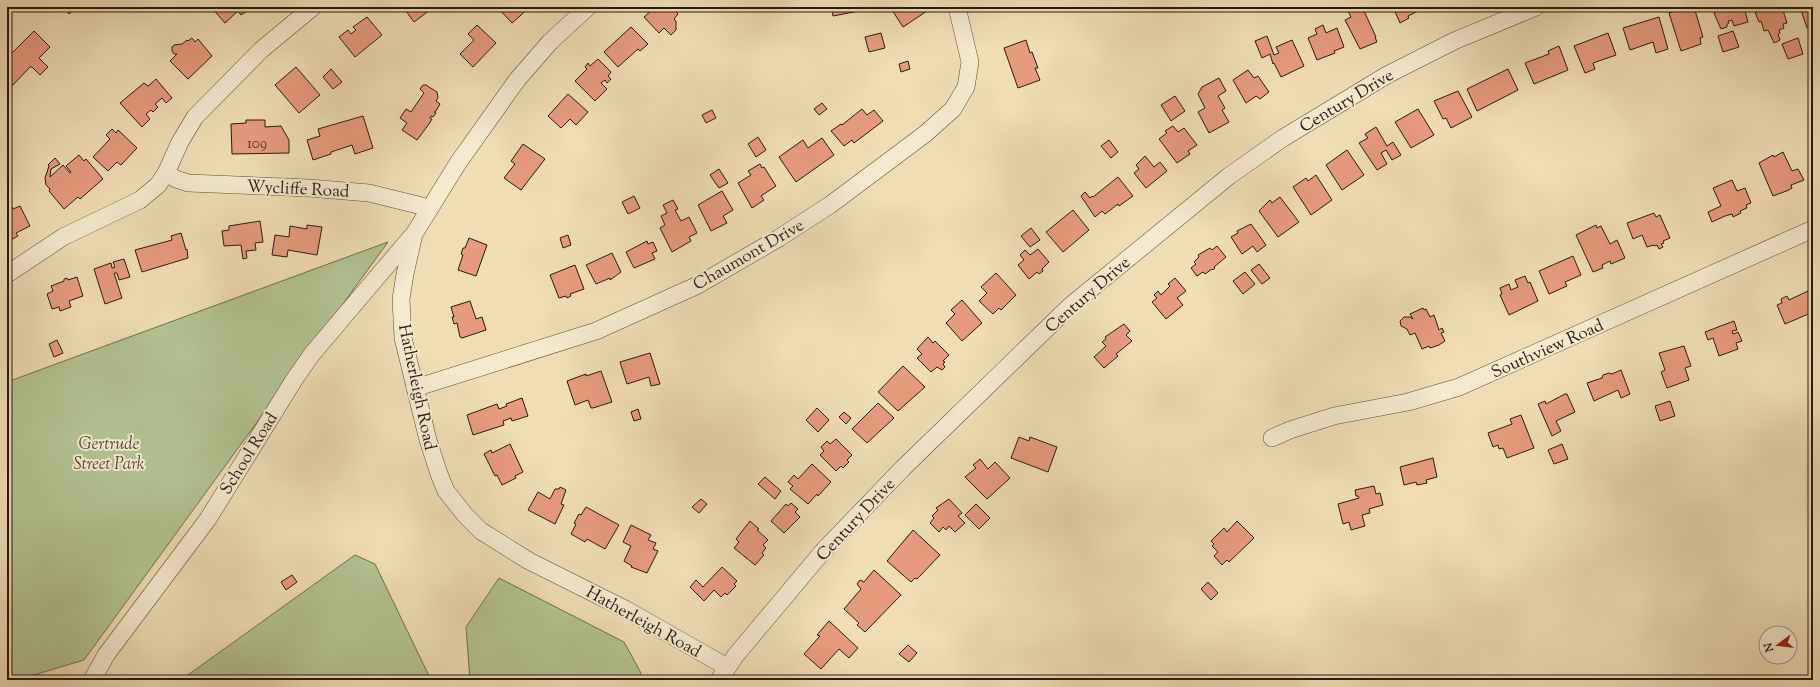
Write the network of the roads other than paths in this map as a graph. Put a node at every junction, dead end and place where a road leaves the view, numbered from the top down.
1 (313, 7) edge
2 (588, 7) edge
3 (957, 7) edge
4 (1536, 7) edge
5 (166, 173) junction
6 (430, 208) junction
7 (1813, 229) edge
8 (414, 234) junction
9 (9, 273) dead end
10 (415, 388) junction
11 (1272, 438) dead end
12 (723, 674) edge
13 (92, 680) edge

1 - 5 street
2 - 6 street, Hatherleigh Road
3 - 10 street, Chaumont Drive
4 - 12 street, Century Drive
5 - 6 street, Wycliffe Road
5 - 9 street
6 - 8 street, Hatherleigh Road
7 - 11 street, Southview Road
8 - 10 street, Hatherleigh Road
8 - 13 street, School Road
10 - 12 street, Hatherleigh Road

